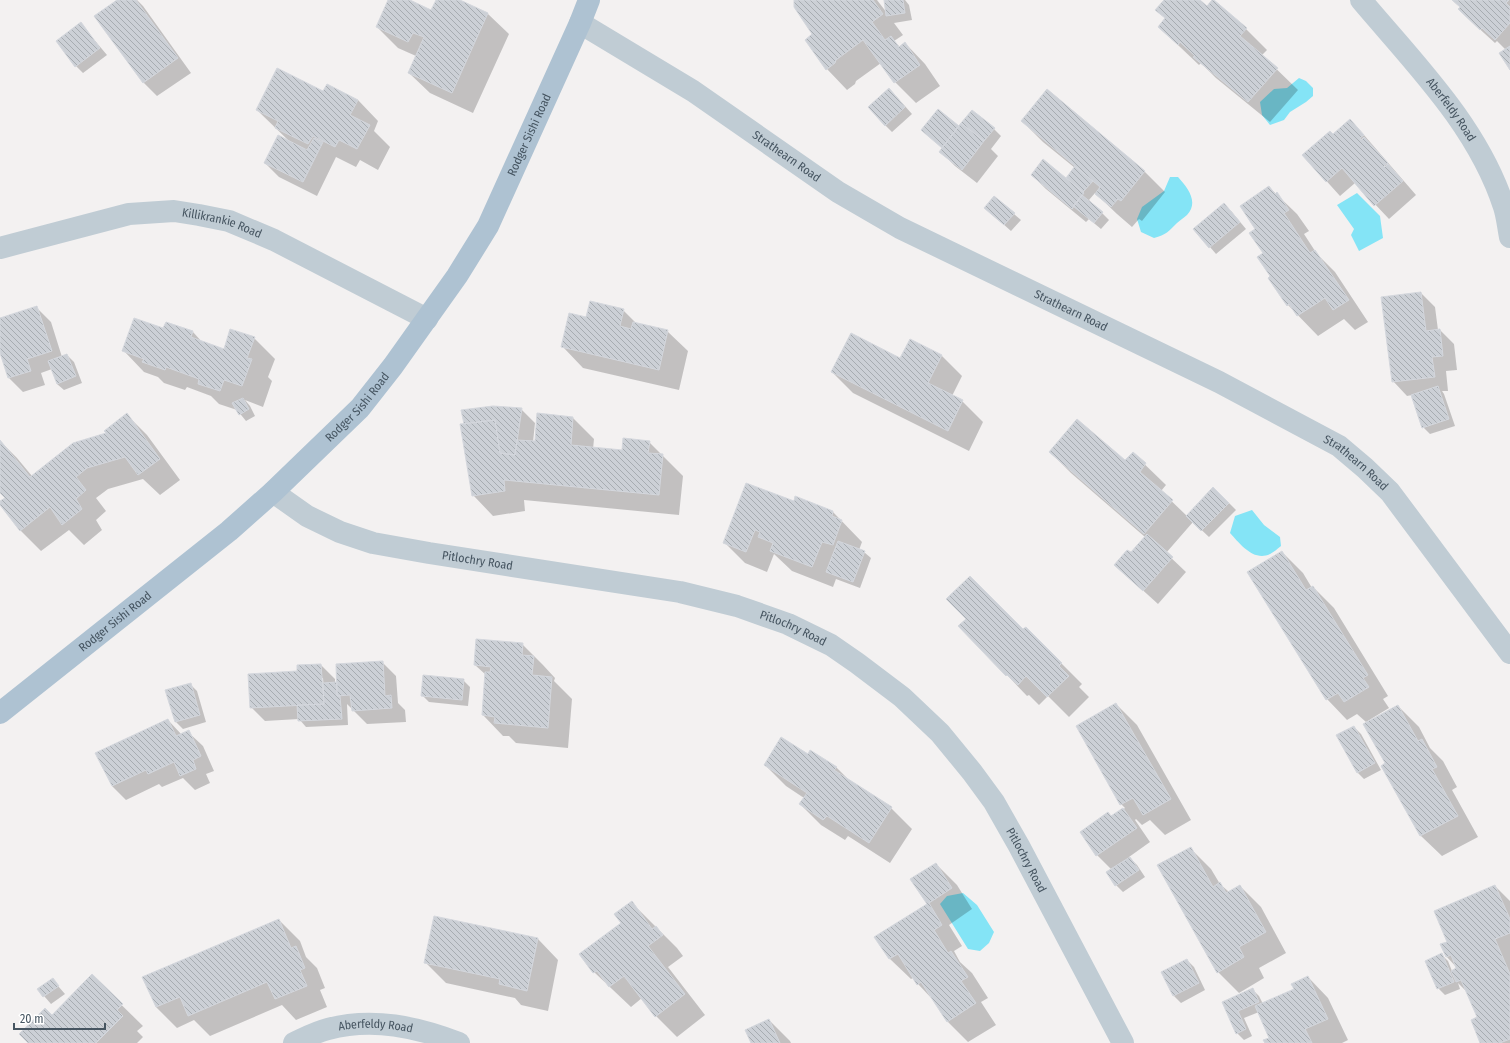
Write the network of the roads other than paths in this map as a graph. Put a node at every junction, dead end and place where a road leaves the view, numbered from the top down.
1 (589, 0) edge
2 (1361, 0) edge
3 (580, 23) junction
4 (1510, 237) edge
5 (0, 248) edge
6 (427, 319) junction
7 (273, 492) junction
8 (1510, 653) edge
9 (0, 713) edge
10 (294, 1043) edge
11 (459, 1043) edge
12 (1123, 1043) edge

1 - 3 main road, Rodger Sishi Road
2 - 4 street, Aberfeldy Road
3 - 6 main road, Rodger Sishi Road
3 - 8 street, Strathearn Road
5 - 6 street, Killikrankie Road
6 - 7 main road, Rodger Sishi Road
7 - 9 main road, Rodger Sishi Road
7 - 12 street, Pitlochry Road
10 - 11 street, Aberfeldy Road

